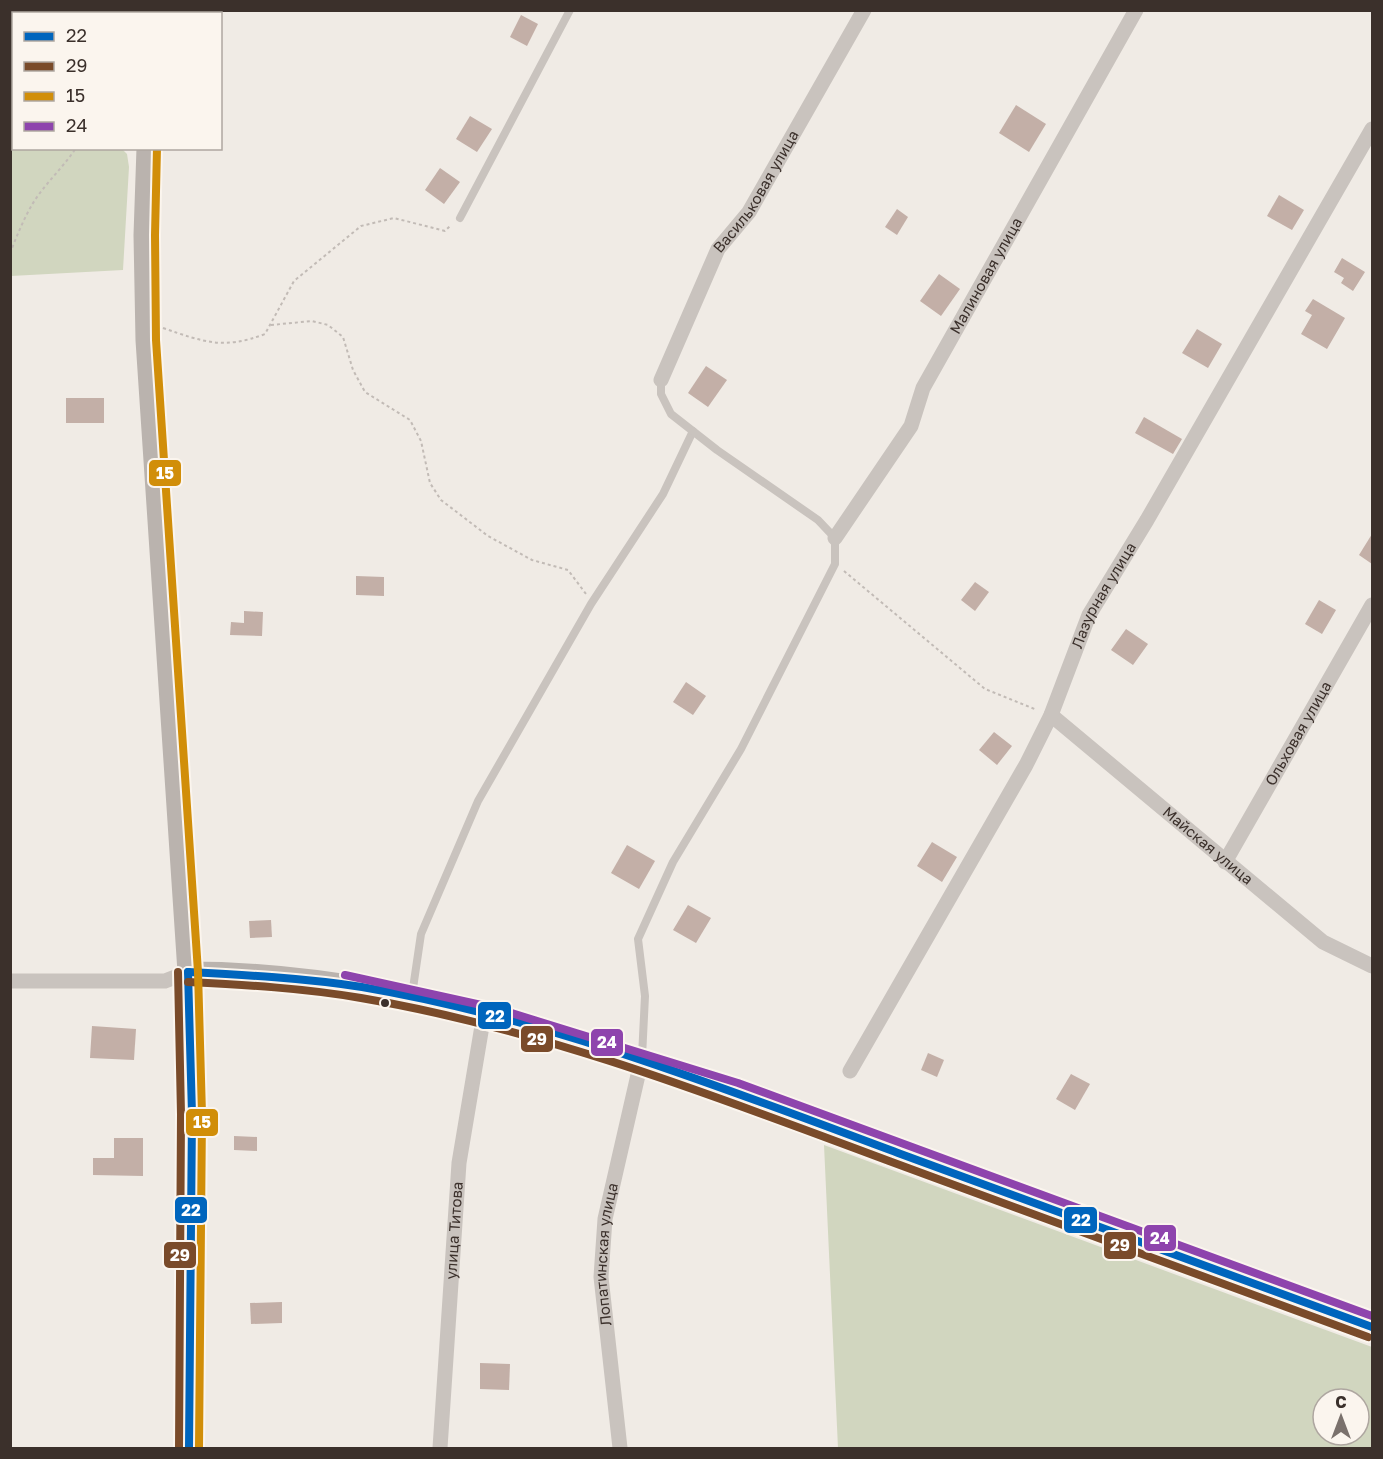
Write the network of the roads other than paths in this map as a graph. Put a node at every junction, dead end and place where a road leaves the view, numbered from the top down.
1 (570, 10) edge
2 (864, 10) edge
3 (1136, 10) edge
4 (1372, 129) edge
5 (147, 150) edge
6 (460, 218) road end
7 (661, 380) joint
8 (693, 431) junction
9 (835, 538) junction
10 (1372, 605) edge
11 (1051, 715) junction
12 (1225, 862) junction
13 (1372, 966) edge
14 (189, 972) junction
15 (10, 981) edge
16 (412, 997) junction
17 (484, 1014) junction
18 (641, 1062) junction
19 (850, 1071) dead end
20 (1372, 1327) edge
21 (189, 1449) edge
22 (440, 1449) edge
23 (620, 1449) edge

1 - 6 lane
2 - 7 street, Васильковая улица
3 - 9 street, Малиновая улица
4 - 11 street, Лазурная улица
5 - 14 main road
7 - 8 lane
8 - 9 lane
8 - 16 lane
9 - 18 lane
10 - 12 street, Ольховая улица
11 - 12 street, Майская улица
11 - 19 street, Лазурная улица
12 - 13 street, Майская улица
14 - 15 street
14 - 16 main road
14 - 21 main road
16 - 17 main road
17 - 18 main road
17 - 22 street, улица Титова
18 - 20 main road
18 - 23 street, Лопатинская улица

